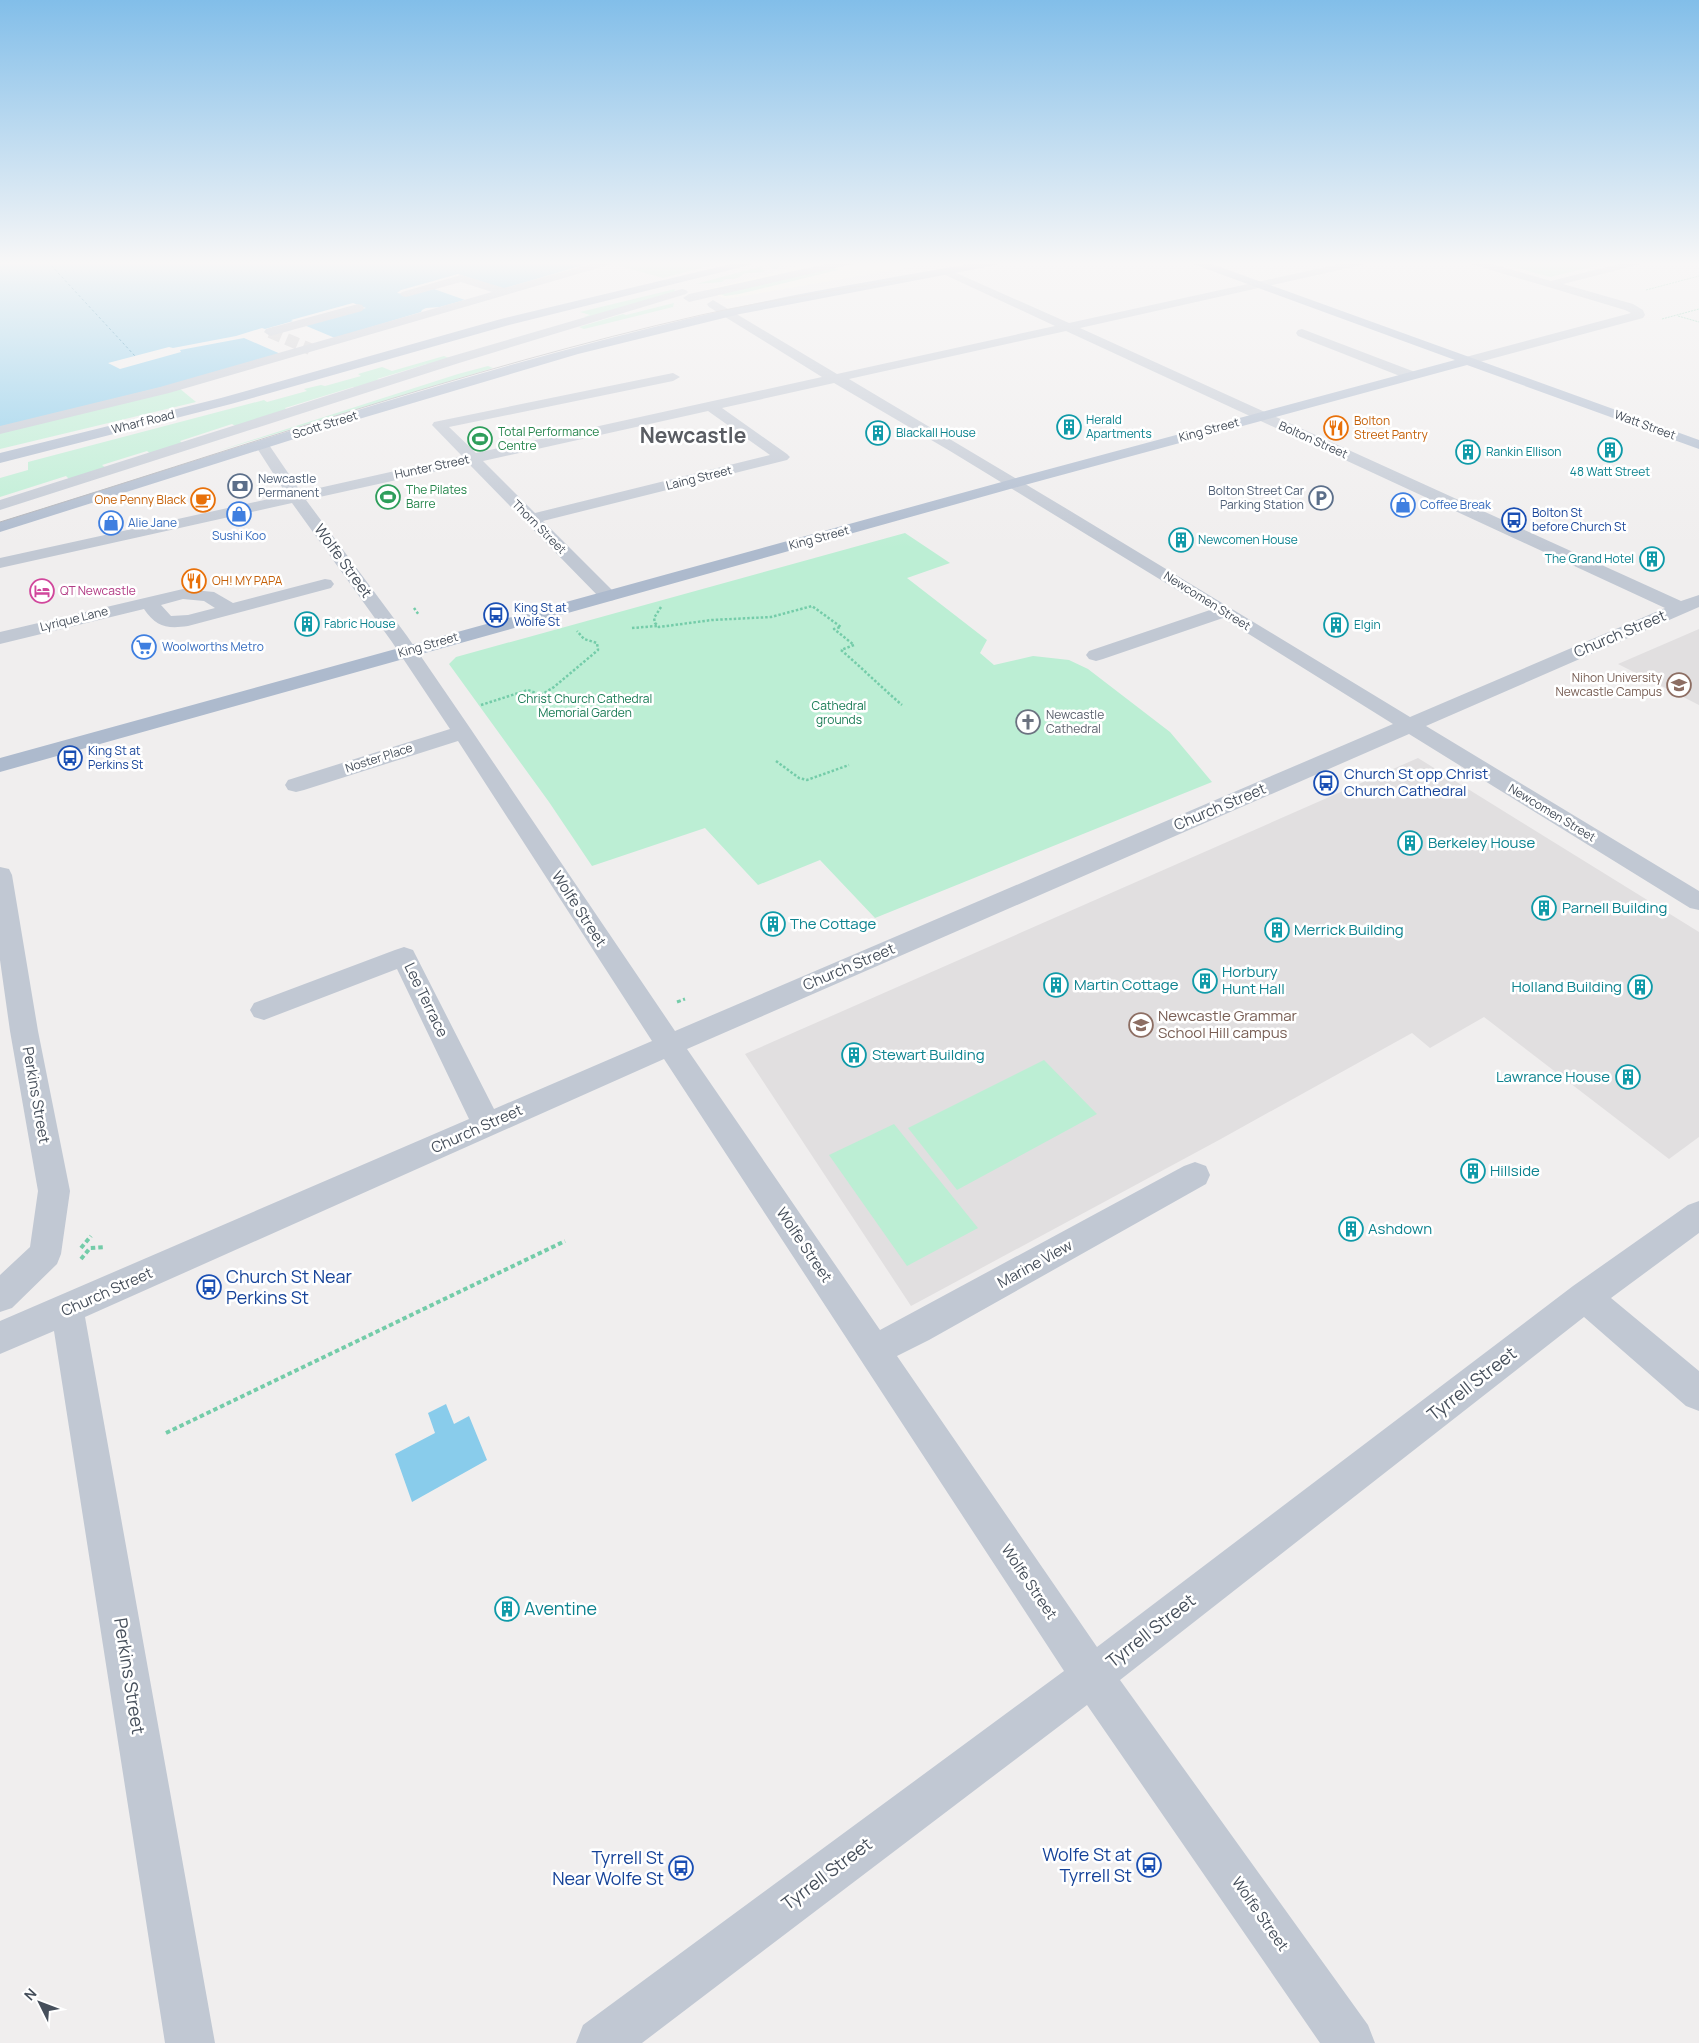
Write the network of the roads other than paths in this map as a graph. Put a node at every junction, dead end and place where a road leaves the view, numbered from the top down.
1 (287, 357) tunnel mouth
2 (380, 357) edge
3 (475, 357) edge
4 (503, 357) edge
5 (556, 357) edge
6 (799, 357) edge
7 (930, 357) edge
8 (1133, 357) edge
9 (1365, 357) edge
10 (1460, 357) edge
11 (1477, 357) edge
12 (1467, 360) junction
13 (1410, 375) junction
14 (673, 377) dead end
15 (836, 378) junction
16 (711, 406) junction
17 (1261, 416) junction
18 (0, 430) edge
19 (262, 445) junction
20 (1699, 445) edge
21 (0, 458) edge
22 (471, 459) junction
23 (1015, 483) junction
24 (296, 497) junction
25 (0, 505) edge
26 (0, 511) edge
27 (531, 519) junction
28 (0, 527) edge
29 (0, 562) edge
30 (326, 584) dead end
31 (608, 596) junction
32 (148, 601) junction
33 (1690, 604) edge
34 (231, 609) junction
35 (1224, 612) junction
36 (0, 638) edge
37 (408, 651) junction
38 (1096, 655) dead end
39 (1407, 725) junction
40 (462, 732) junction
41 (0, 764) edge
42 (296, 784) dead end
43 (0, 876) edge
44 (1699, 902) edge
45 (264, 1010) dead end
46 (669, 1045) junction
47 (487, 1125) junction
48 (1195, 1175) dead end
49 (1699, 1215) edge
50 (0, 1296) edge
51 (1585, 1298) junction
52 (67, 1309) junction
53 (0, 1338) edge
54 (1642, 1346) junction
55 (874, 1350) junction
56 (1699, 1370) edge
57 (1699, 1394) edge
58 (1092, 1676) junction
59 (190, 2043) edge
60 (601, 2043) edge
61 (1350, 2043) edge

1 - 18 street
2 - 21 main road, Wharf Road
3 - 25 street
4 - 26 main road, Scott Street
5 - 19 main road, Scott Street
6 - 15 street, Newcomen Street
7 - 15 street, Hunter Street
8 - 17 street, Bolton Street
9 - 13 street
10 - 12 main road, Watt Street
11 - 12 street, King Street
12 - 13 main road, King Street
12 - 20 main road, Watt Street
13 - 17 main road, King Street
14 - 22 street, Thorn Street
15 - 16 street, Hunter Street
15 - 23 street, Newcomen Street
16 - 22 street, Hunter Street
16 - 27 street, Laing Street
17 - 23 main road, King Street
17 - 33 street, Bolton Street
19 - 24 street, Wolfe Street
19 - 28 main road, Scott Street
22 - 24 street, Hunter Street
22 - 27 street, Thorn Street
23 - 31 main road, King Street
23 - 35 street, Newcomen Street
24 - 29 street, Hunter Street
24 - 37 street, Wolfe Street
27 - 31 street, Thorn Street
30 - 34 street
31 - 37 main road, King Street
32 - 34 street, Lyrique Lane
32 - 34 street
32 - 36 street, Lyrique Lane
33 - 39 street, Church Street
35 - 38 street
35 - 39 street, Newcomen Street
37 - 40 street, Wolfe Street
37 - 41 main road, King Street
39 - 44 street, Newcomen Street
39 - 46 street, Church Street
40 - 42 street, Noster Place
40 - 46 street, Wolfe Street
43 - 50 street, Perkins Street
45 - 47 street, Lee Terrace
46 - 47 street, Church Street
46 - 55 street, Wolfe Street
47 - 52 street, Church Street
48 - 55 street, Marine View
49 - 51 street, Tyrrell Street
51 - 54 street
51 - 58 street, Tyrrell Street
52 - 53 street, Church Street
52 - 59 street, Perkins Street
54 - 56 street
54 - 57 street
55 - 58 street, Wolfe Street
58 - 60 street, Tyrrell Street
58 - 61 street, Wolfe Street

